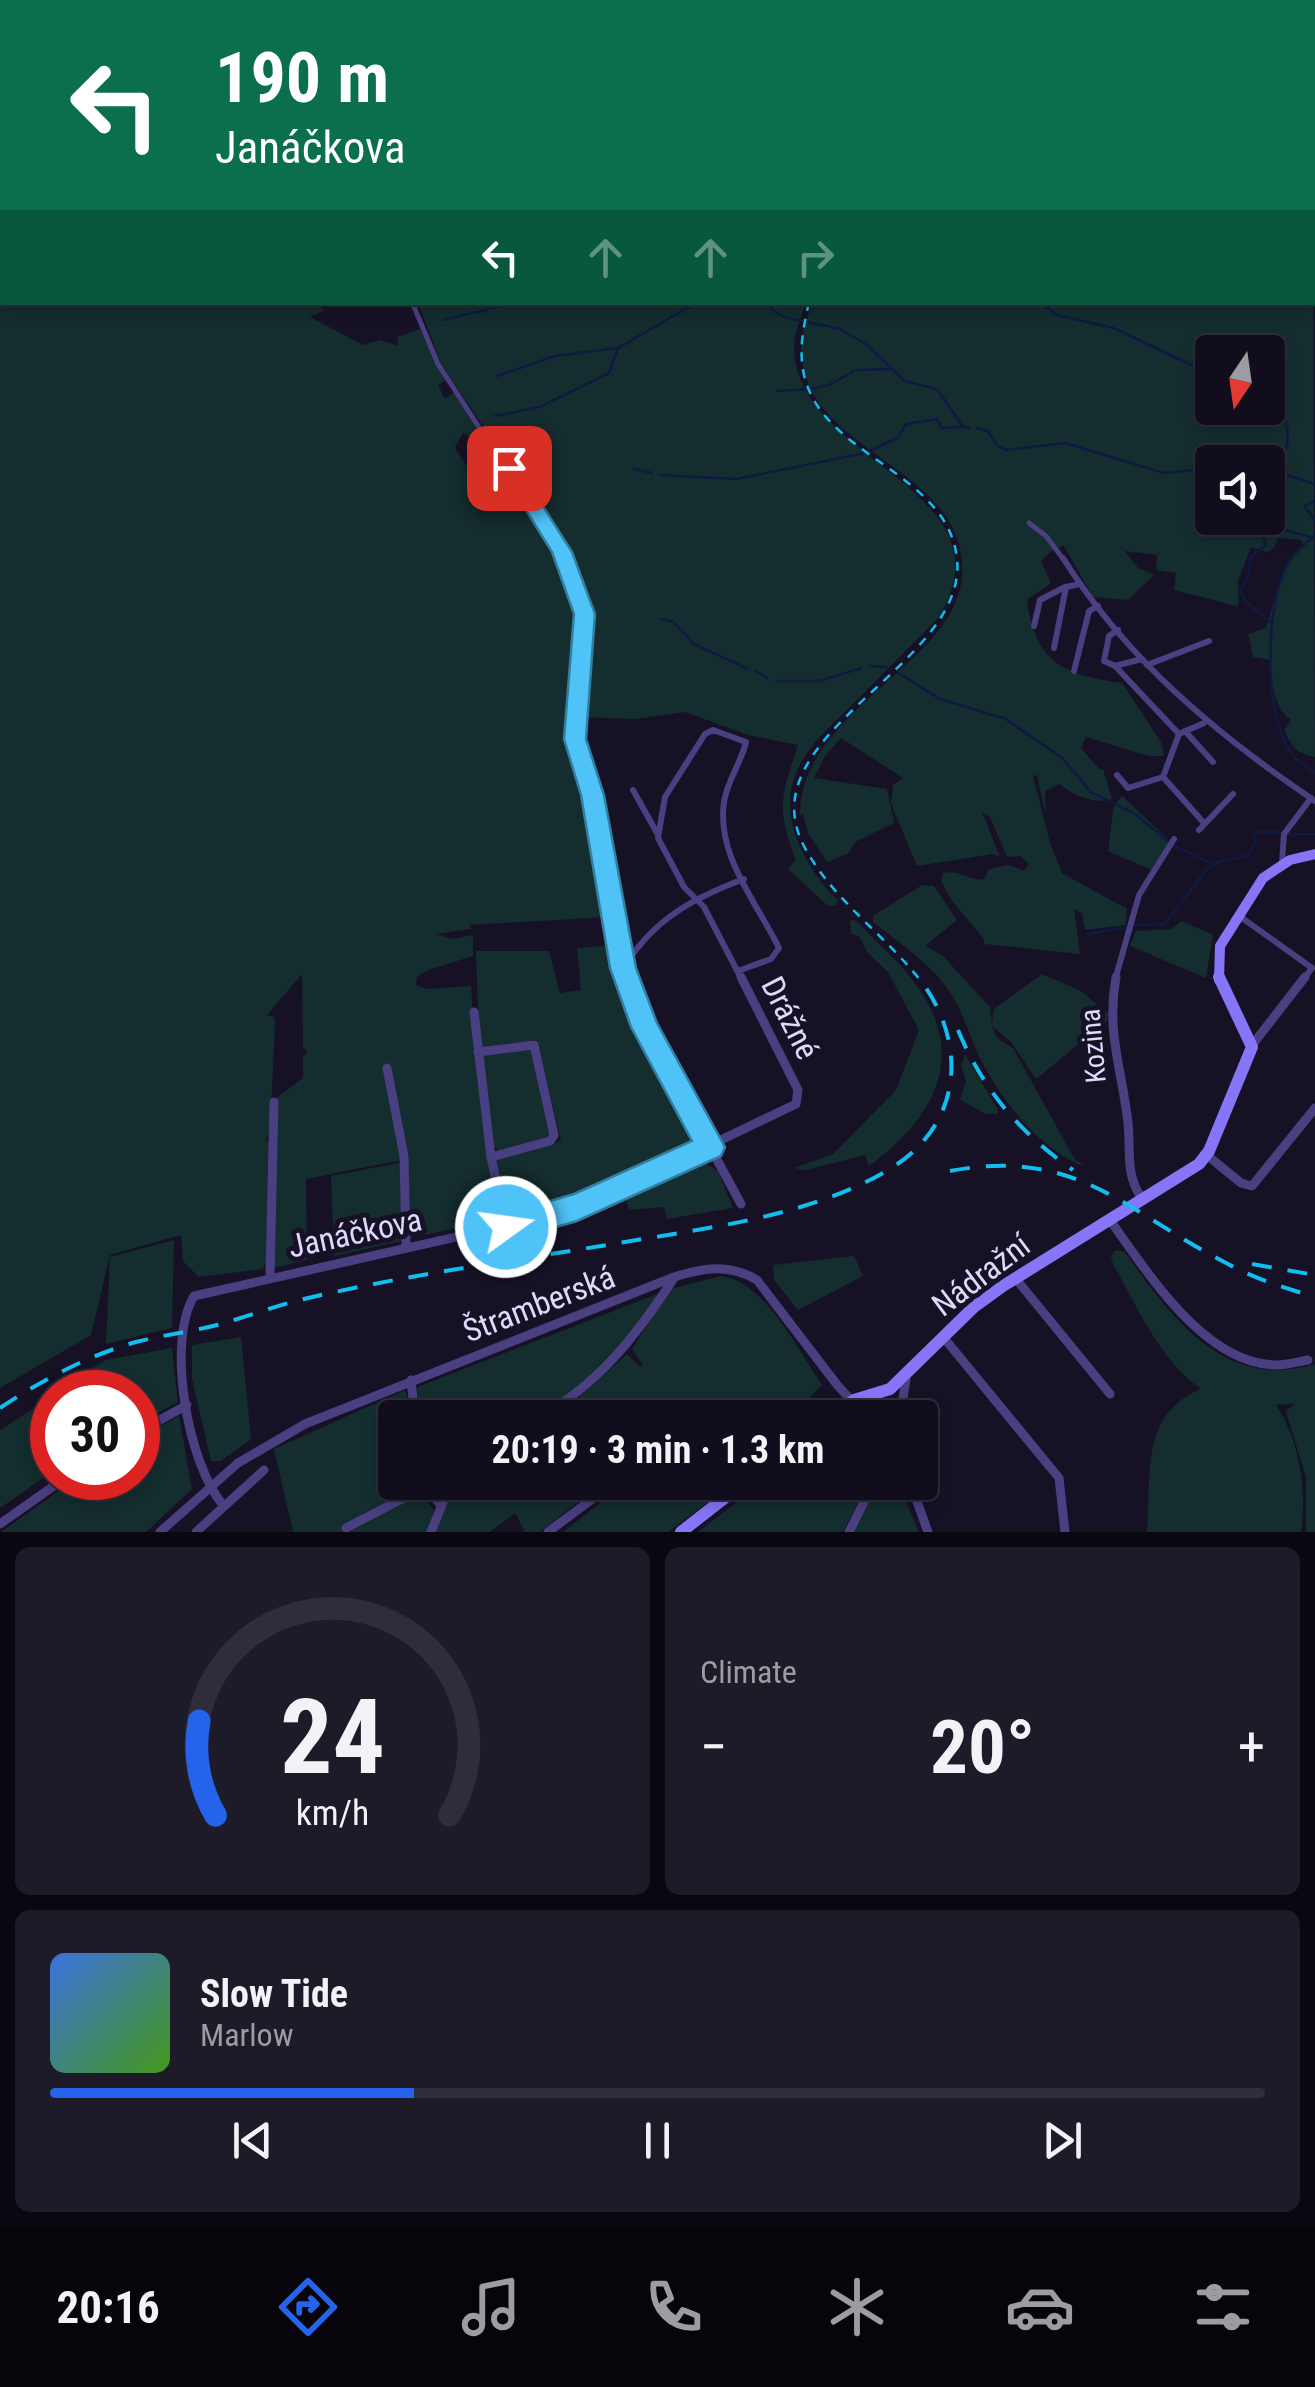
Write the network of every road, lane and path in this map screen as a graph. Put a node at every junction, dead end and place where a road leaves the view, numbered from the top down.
1 (413, 305) edge
2 (1029, 523) dead end
3 (1080, 584) junction
4 (1066, 587) junction
5 (1098, 606) junction
6 (1034, 626) dead end
7 (1118, 630) junction
8 (1210, 641) dead end
9 (1054, 648) dead end
10 (1144, 662) junction
11 (1116, 666) junction
12 (1074, 671) dead end
13 (1204, 722) junction
14 (1182, 732) junction
15 (1213, 762) dead end
16 (1117, 775) dead end
17 (1163, 777) junction
18 (633, 790) dead end
19 (1233, 794) dead end
20 (1313, 800) edge
21 (660, 809) junction
22 (644, 812) junction
23 (657, 834) junction
24 (1174, 839) dead end
25 (1315, 854) edge
26 (1282, 864) junction
27 (744, 879) junction
28 (695, 897) junction
29 (1238, 914) junction
30 (623, 968) junction
31 (738, 971) junction
32 (474, 1012) dead end
33 (1252, 1044) junction
34 (478, 1052) junction
35 (387, 1068) dead end
36 (274, 1102) dead end
37 (1315, 1108) edge
38 (710, 1147) junction
39 (1207, 1156) junction
40 (491, 1157) junction
41 (1136, 1200) junction
42 (742, 1204) dead end
43 (1108, 1218) junction
44 (506, 1227) junction
45 (406, 1248) junction
46 (270, 1276) junction
47 (674, 1277) junction
48 (1015, 1278) junction
49 (943, 1337) junction
50 (1308, 1360) dead end
51 (907, 1373) junction
52 (412, 1380) junction
53 (1110, 1394) dead end
54 (414, 1400) edge
55 (569, 1400) edge
56 (854, 1400) joint
57 (903, 1400) edge
58 (187, 1404) junction
59 (160, 1419) edge
60 (264, 1470) dead end
61 (209, 1487) junction
62 (34, 1500) edge
63 (395, 1500) edge
64 (435, 1500) edge
65 (444, 1500) edge
66 (591, 1500) edge
67 (722, 1500) edge
68 (865, 1500) edge
69 (916, 1500) edge
70 (223, 1505) junction
71 (441, 1506) junction
72 (0, 1524) edge
73 (346, 1528) dead end
74 (160, 1532) edge
75 (196, 1532) edge
76 (431, 1532) edge
77 (548, 1532) edge
78 (680, 1532) edge
79 (850, 1532) edge
80 (928, 1532) edge
81 (1065, 1532) edge

1 - 30 street
2 - 3 street
3 - 4 street
3 - 5 street
4 - 6 street
4 - 9 street
5 - 7 street
5 - 12 street
7 - 10 street
7 - 11 street
8 - 10 street
10 - 11 street
10 - 13 street
11 - 14 street
13 - 14 street
13 - 20 street
14 - 15 street
14 - 17 street
16 - 17 street
17 - 19 street
18 - 22 street, Drážné
20 - 26 street
21 - 22 street
21 - 23 street, Drážné
21 - 27 street, Drážné
22 - 23 street, Drážné
23 - 28 street, Drážné
24 - 41 street, Kozina
25 - 26 main road
26 - 29 main road
27 - 28 street
27 - 31 street, Drážné
28 - 30 street
28 - 31 street, Drážné
29 - 33 main road
29 - 33 street
30 - 38 street
31 - 38 street, Drážné
32 - 34 street
33 - 39 main road
34 - 40 street
34 - 40 street
35 - 45 street
36 - 46 street
37 - 39 street
38 - 42 street
38 - 44 street, Janáčkova
39 - 41 main road
40 - 44 street
41 - 43 main road, Nádražní
43 - 48 main road, Nádražní
43 - 50 street
44 - 45 street, Janáčkova
45 - 46 street, Janáčkova
46 - 58 street, Janáčkova
47 - 52 street, Štramberská
47 - 55 street
47 - 56 street, Štramberská
48 - 49 main road, Nádražní
48 - 53 street
49 - 51 main road, Nádražní
49 - 81 street
51 - 56 main road, Nádražní
51 - 57 street
52 - 54 street
52 - 61 street, Štramberská
58 - 59 street
58 - 61 street, Janáčkova
60 - 70 street
61 - 70 street
61 - 74 street, Štramberská
62 - 72 street
63 - 73 street
64 - 71 street
65 - 71 street
66 - 77 street
67 - 78 main road
68 - 79 street
69 - 80 street
70 - 75 street
71 - 76 street

